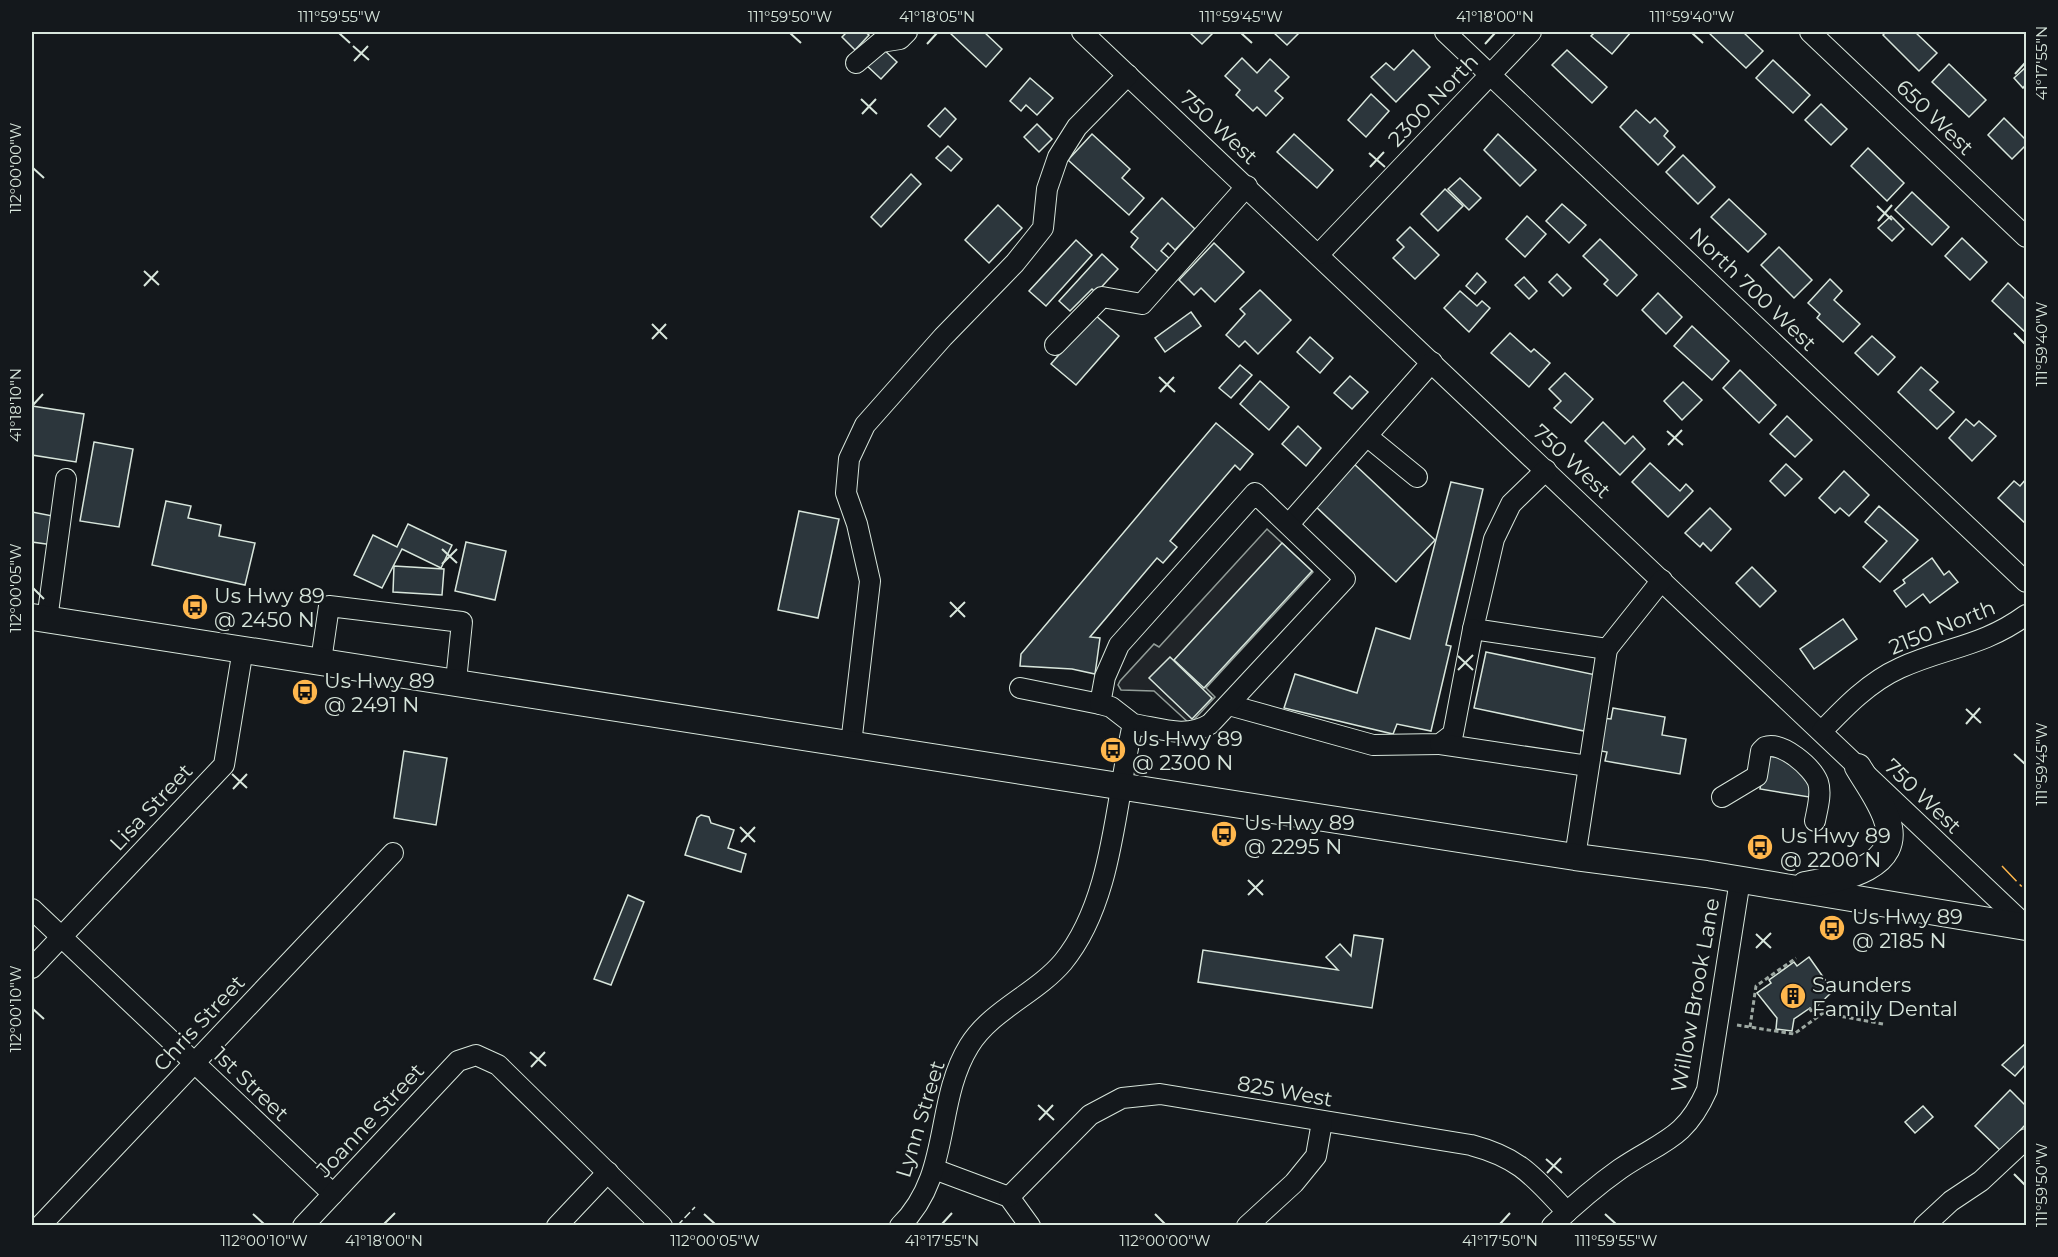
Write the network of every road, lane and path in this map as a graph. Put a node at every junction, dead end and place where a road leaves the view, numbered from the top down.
1 (907, 32) edge
2 (1082, 32) edge
3 (1445, 32) edge
4 (1532, 32) edge
5 (1810, 32) edge
6 (856, 63) dead end
7 (1491, 74) junction
8 (1128, 75) junction
9 (1247, 186) junction
10 (2026, 237) edge
11 (1319, 254) junction
12 (1055, 345) dead end
13 (1432, 362) junction
14 (1368, 437) junction
15 (1546, 470) junction
16 (1417, 477) dead end
17 (66, 479) dead end
18 (1290, 524) junction
19 (1662, 580) junction
20 (2026, 582) edge
21 (2026, 615) edge
22 (39, 619) edge
23 (1473, 629) junction
24 (243, 649) junction
25 (1606, 649) junction
26 (321, 661) junction
27 (456, 681) junction
28 (1020, 688) dead end
29 (1100, 704) junction
30 (1229, 705) junction
31 (1133, 724) junction
32 (1822, 731) junction
33 (851, 744) junction
34 (1440, 744) junction
35 (1588, 766) junction
36 (1858, 767) junction
37 (1122, 786) junction
38 (1722, 797) dead end
39 (1815, 821) dead end
40 (393, 853) dead end
41 (1575, 856) junction
42 (1740, 880) junction
43 (1790, 888) junction
44 (32, 909) edge
45 (2026, 927) edge
46 (62, 936) junction
47 (1796, 957) dead end
48 (32, 968) edge
49 (1809, 1008) dead end
50 (1816, 1018) junction
51 (1737, 1024) dead end
52 (1883, 1024) dead end
53 (1750, 1027) junction
54 (194, 1063) junction
55 (1322, 1122) junction
56 (2026, 1138) edge
57 (934, 1169) junction
58 (608, 1172) junction
59 (333, 1194) junction
60 (1008, 1197) junction
61 (1567, 1212) junction
62 (40, 1226) edge
63 (303, 1226) edge
64 (557, 1226) edge
65 (662, 1226) edge
66 (900, 1226) edge
67 (1030, 1226) edge
68 (1246, 1226) edge
69 (1552, 1226) edge
70 (1924, 1226) edge

1 - 6 street
2 - 8 street, 750 West
3 - 7 street, North 700 West
4 - 7 street, 2300 North
5 - 10 street, 650 West
7 - 11 street, 2300 North
7 - 20 street, North 700 West
8 - 9 street, 750 West
8 - 33 street
9 - 11 street, 750 West
9 - 12 street
11 - 13 street, 750 West
13 - 14 street
13 - 15 street, 750 West
14 - 16 street
14 - 18 street
15 - 19 street, 750 West
15 - 23 street
17 - 22 street
18 - 29 street
18 - 30 street
19 - 25 street
19 - 32 street, 750 West
21 - 32 street, 2150 North
22 - 24 main road
23 - 25 street
23 - 34 street
24 - 26 main road
24 - 46 street, Lisa Street
25 - 35 street
26 - 27 main road
26 - 27 street
27 - 33 main road
28 - 29 street
29 - 31 street
30 - 31 street
30 - 34 street
31 - 37 street, Lynn Street
32 - 36 street, 750 West
33 - 37 main road
34 - 35 street
35 - 41 street
36 - 43 main road
36 - 45 street, 750 West
37 - 41 main road
37 - 57 street, Lynn Street
38 - 39 street
40 - 54 street, Chris Street
41 - 42 main road
42 - 43 main road
42 - 61 street, Willow Brook Lane
43 - 45 main road
44 - 46 street, 1st Street
46 - 48 street, Lisa Street
46 - 54 street, 1st Street
47 - 53 path
49 - 50 path
50 - 52 path
50 - 53 path
51 - 53 path
54 - 59 street, 1st Street
54 - 62 street, Chris Street
55 - 60 street, 825 West
55 - 61 street, 825 West
55 - 68 street
56 - 70 street
57 - 60 street
57 - 66 street, Lynn Street
58 - 59 street, Joanne Street
58 - 64 street
58 - 65 street
59 - 63 street, Joanne Street
60 - 67 street
61 - 69 street, Willow Brook Lane

